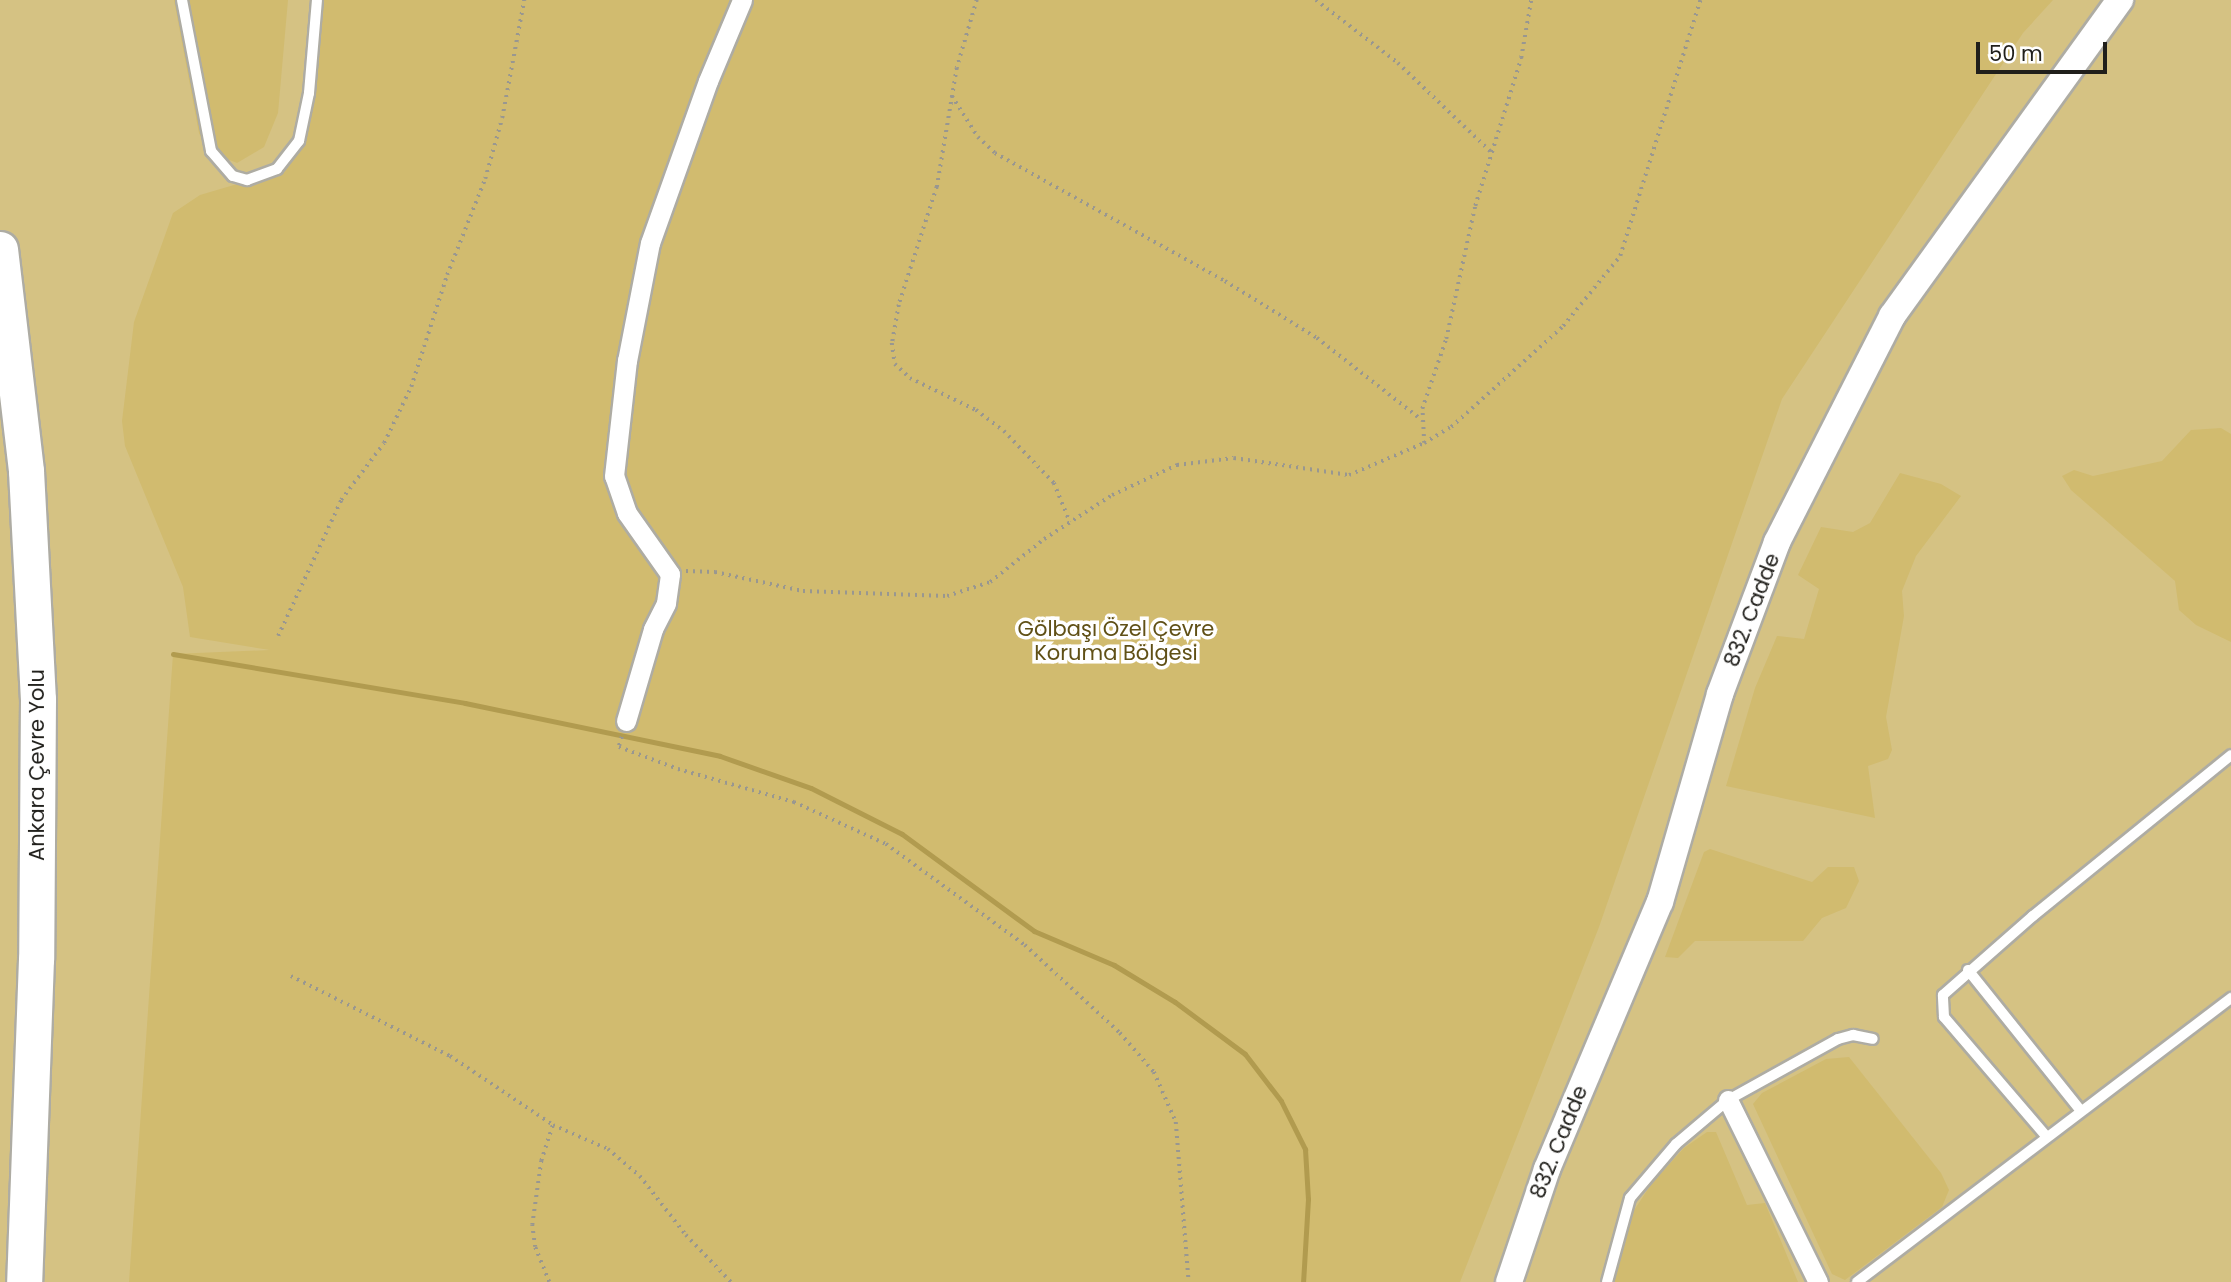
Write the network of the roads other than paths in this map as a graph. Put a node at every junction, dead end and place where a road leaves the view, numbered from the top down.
1 (182, 0) edge
2 (317, 0) edge
3 (743, 0) edge
4 (2120, 0) edge
5 (0, 249) edge
6 (626, 721) dead end
7 (2231, 755) edge
8 (1968, 970) junction
9 (2231, 998) edge
10 (1873, 1039) dead end
11 (1728, 1100) junction
12 (2080, 1110) junction
13 (2046, 1136) junction
14 (24, 1282) edge
15 (1509, 1282) edge
16 (1607, 1282) edge
17 (1818, 1282) edge
18 (1857, 1282) edge

1 - 2 lane
3 - 6 street
4 - 15 street, 832. Cadde
5 - 14 highway, Ankara Çevre Yolu
7 - 8 lane
8 - 12 lane
8 - 13 lane
9 - 12 lane
10 - 11 lane
11 - 16 lane
11 - 17 street
12 - 13 lane
13 - 18 lane

